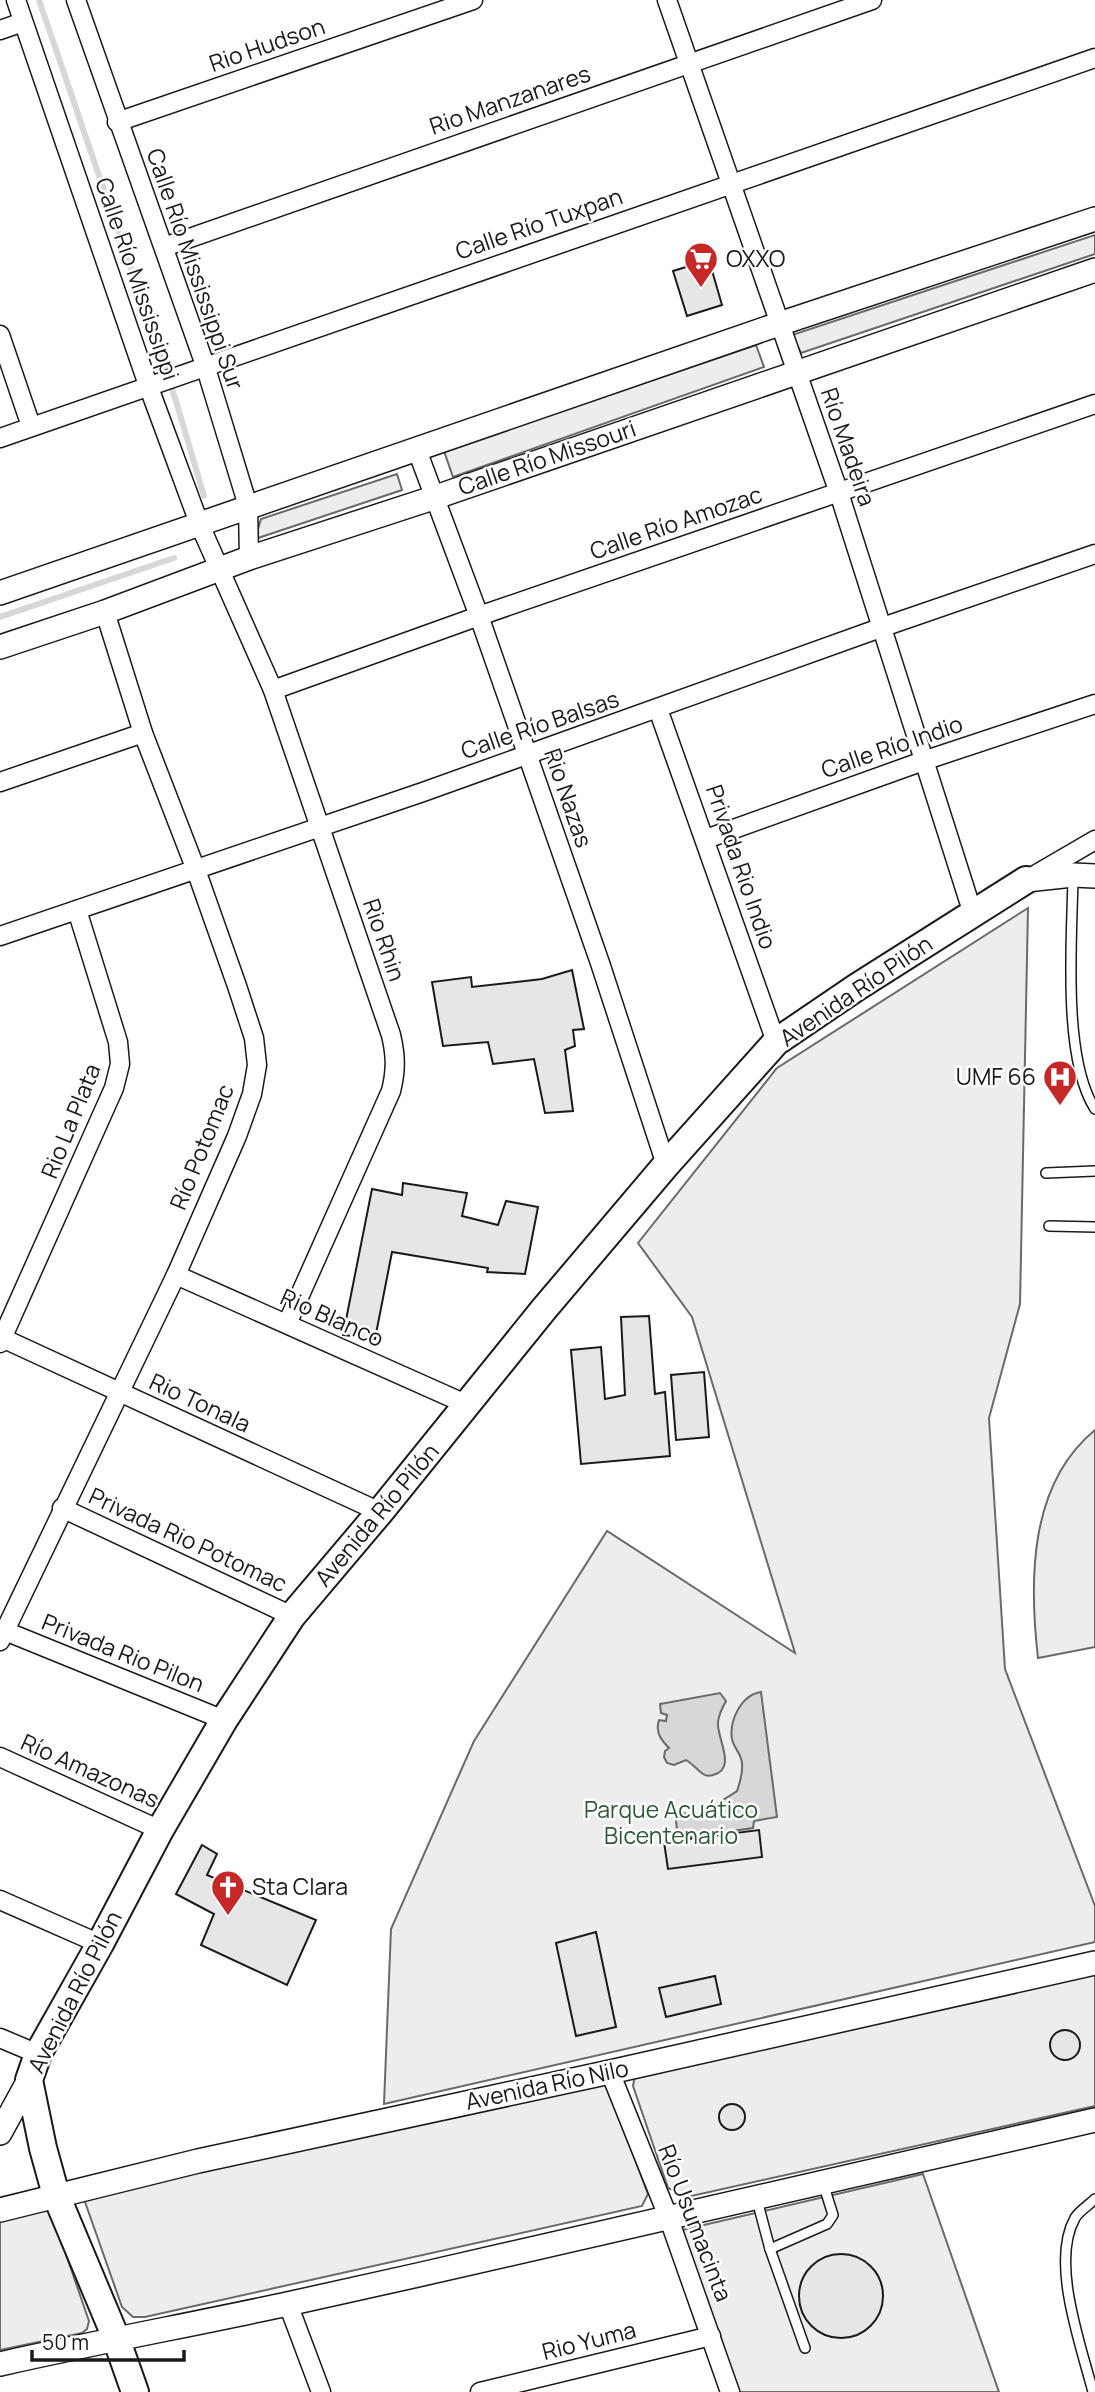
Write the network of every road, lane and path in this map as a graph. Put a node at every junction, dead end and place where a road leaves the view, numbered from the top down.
1 (16, 0) edge
2 (473, 0) edge
3 (667, 0) edge
4 (872, 0) edge
5 (81, 2) edge
6 (23, 22) junction
7 (0, 30) edge
8 (1095, 58) edge
9 (688, 64) junction
10 (117, 122) junction
11 (730, 184) junction
12 (1095, 219) edge
13 (164, 247) junction
14 (1095, 270) edge
15 (779, 324) junction
16 (0, 335) edge
17 (199, 368) junction
18 (796, 372) junction
19 (156, 382) junction
20 (1095, 404) edge
21 (32, 426) junction
22 (0, 438) edge
23 (416, 450) junction
24 (839, 493) junction
25 (433, 498) junction
26 (248, 506) junction
27 (199, 523) junction
28 (1095, 554) edge
29 (249, 558) junction
30 (220, 570) junction
31 (0, 593) edge
32 (105, 612) junction
33 (479, 617) junction
34 (883, 627) junction
35 (0, 648) edge
36 (272, 690) junction
37 (1095, 704) edge
38 (658, 709) junction
39 (143, 733) junction
40 (527, 755) junction
41 (926, 760) junction
42 (0, 782) edge
43 (318, 827) junction
44 (706, 839) junction
45 (1095, 840) edge
46 (196, 870) junction
47 (1084, 876) edge
48 (1027, 880) junction
49 (77, 910) junction
50 (973, 914) junction
51 (0, 936) edge
52 (776, 1042) junction
53 (1095, 1109) edge
54 (666, 1165) junction
55 (1095, 1171) edge
56 (1046, 1172) dead end
57 (1049, 1226) dead end
58 (1095, 1227) edge
59 (176, 1275) junction
60 (287, 1324) junction
61 (1, 1339) edge
62 (118, 1392) junction
63 (468, 1405) junction
64 (62, 1508) junction
65 (380, 1513) junction
66 (292, 1616) junction
67 (2, 1636) edge
68 (224, 1720) junction
69 (0, 1757) edge
70 (160, 1830) junction
71 (0, 1900) edge
72 (100, 1944) junction
73 (1095, 1963) edge
74 (0, 2038) edge
75 (38, 2054) junction
76 (610, 2072) junction
77 (29, 2080) junction
78 (1095, 2120) edge
79 (0, 2133) edge
80 (823, 2183) junction
81 (57, 2195) junction
82 (756, 2199) junction
83 (1095, 2199) edge
84 (0, 2210) edge
85 (669, 2219) junction
86 (771, 2249) junction
87 (288, 2304) junction
88 (710, 2336) junction
89 (116, 2338) junction
90 (805, 2348) dead end
91 (0, 2364) edge
92 (135, 2392) edge
93 (321, 2392) edge
94 (480, 2392) edge
95 (730, 2392) edge
96 (1093, 2392) edge

1 - 6 street, Calle Río Mississippi
2 - 10 street, Rio Hudson
3 - 9 street, Río Madeira
4 - 9 street, Rio Manzanares
5 - 10 street, Calle Río Mississippi Sur
6 - 7 street
6 - 19 street, Calle Río Mississippi
8 - 11 street, Calle Río Tuxpan
9 - 11 street, Río Madeira
9 - 13 street, Rio Manzanares
10 - 13 street, Calle Río Mississippi Sur
11 - 15 street, Río Madeira
11 - 17 street, Calle Río Tuxpan
12 - 15 street
13 - 17 street, Calle Río Mississippi Sur
14 - 18 street, Calle Río Missouri
15 - 18 street, Río Madeira
15 - 23 street
16 - 21 street
17 - 19 street, Calle Río Tuxpan
17 - 26 street, Calle Río Mississippi Sur
18 - 24 street, Río Madeira
18 - 25 street, Calle Río Missouri
19 - 21 street, Calle Río Tuxpan
19 - 27 street, Calle Río Mississippi
20 - 24 street, Calle Río Amozac
21 - 22 street, Calle Río Tuxpan
23 - 25 street, Rio Nazas
23 - 26 street
24 - 33 street, Calle Río Amozac
24 - 34 street, Río Madeira
25 - 29 street, Calle Río Missouri
25 - 33 street, Rio Nazas
26 - 27 street
26 - 29 street, Calle Río Mississippi Sur
27 - 30 street, Calle Río Mississippi
27 - 31 street
28 - 34 street, Calle Río Balsas
29 - 30 street, Calle Río Missouri
30 - 32 street, Calle Río Missouri
30 - 36 street, Rio Rhin
32 - 35 street, Calle Río Missouri
32 - 39 street, Río Potomac
33 - 36 street, Calle Río Amozac
33 - 40 street, Rio Nazas
34 - 38 street, Calle Río Balsas
34 - 41 street, Río Madeira
36 - 43 street, Rio Rhin
37 - 41 street, Calle Río Indio
38 - 40 street, Calle Río Balsas
38 - 44 street, Privada Rio Indio
39 - 42 street
39 - 46 street, Río Potomac
40 - 43 street, Calle Río Balsas
40 - 54 street, Rio Nazas
41 - 44 street, Calle Río Indio
41 - 50 street, Río Madeira
43 - 46 street, Calle Río Balsas
43 - 60 street, Rio Rhin
44 - 52 street, Privada Rio Indio
45 - 48 street, Avenida Río Pilón
46 - 49 street, Calle Río Balsas
46 - 59 street, Río Potomac
47 - 48 street
47 - 53 lane
48 - 50 main road, Avenida Río Pilón
49 - 51 street, Calle Río Balsas
49 - 61 street, Rio La Plata
50 - 52 main road, Avenida Río Pilón
52 - 54 main road, Avenida Río Pilón
54 - 63 main road, Avenida Río Pilón
55 - 56 lane
57 - 58 lane
59 - 60 street, Rio Blanco
59 - 62 street, Río Potomac
60 - 63 street, Rio Blanco
61 - 62 street, Rio Tonala
62 - 64 street, Río Potomac
62 - 65 street, Rio Tonala
63 - 65 main road, Avenida Río Pilón
64 - 66 street, Privada Rio Potomac
64 - 67 street, Río Potomac
65 - 66 main road, Avenida Río Pilón
66 - 68 main road, Avenida Río Pilón
67 - 68 street, Privada Rio Pilon
68 - 70 main road, Avenida Río Pilón
69 - 70 street, Río Amazonas
70 - 72 main road, Avenida Río Pilón
71 - 72 street
72 - 75 main road, Avenida Río Pilón
73 - 76 street, Avenida Río Nilo
74 - 75 street
75 - 77 main road, Avenida Río Pilón
76 - 81 street, Avenida Río Nilo
76 - 85 street, Río Usumacinta
77 - 79 street
77 - 81 main road, Avenida Río Pilón
78 - 80 street
80 - 82 street
80 - 86 lane
81 - 84 street, Avenida Río Nilo
81 - 89 main road, Avenida Río Pilón
82 - 85 street
82 - 86 lane
83 - 96 lane
85 - 87 street
85 - 88 street, Río Usumacinta
86 - 90 lane
87 - 89 street
87 - 93 street
88 - 94 street, Rio Yuma
88 - 95 street, Río Usumacinta
89 - 91 street
89 - 92 main road, Avenida Río Pilón

